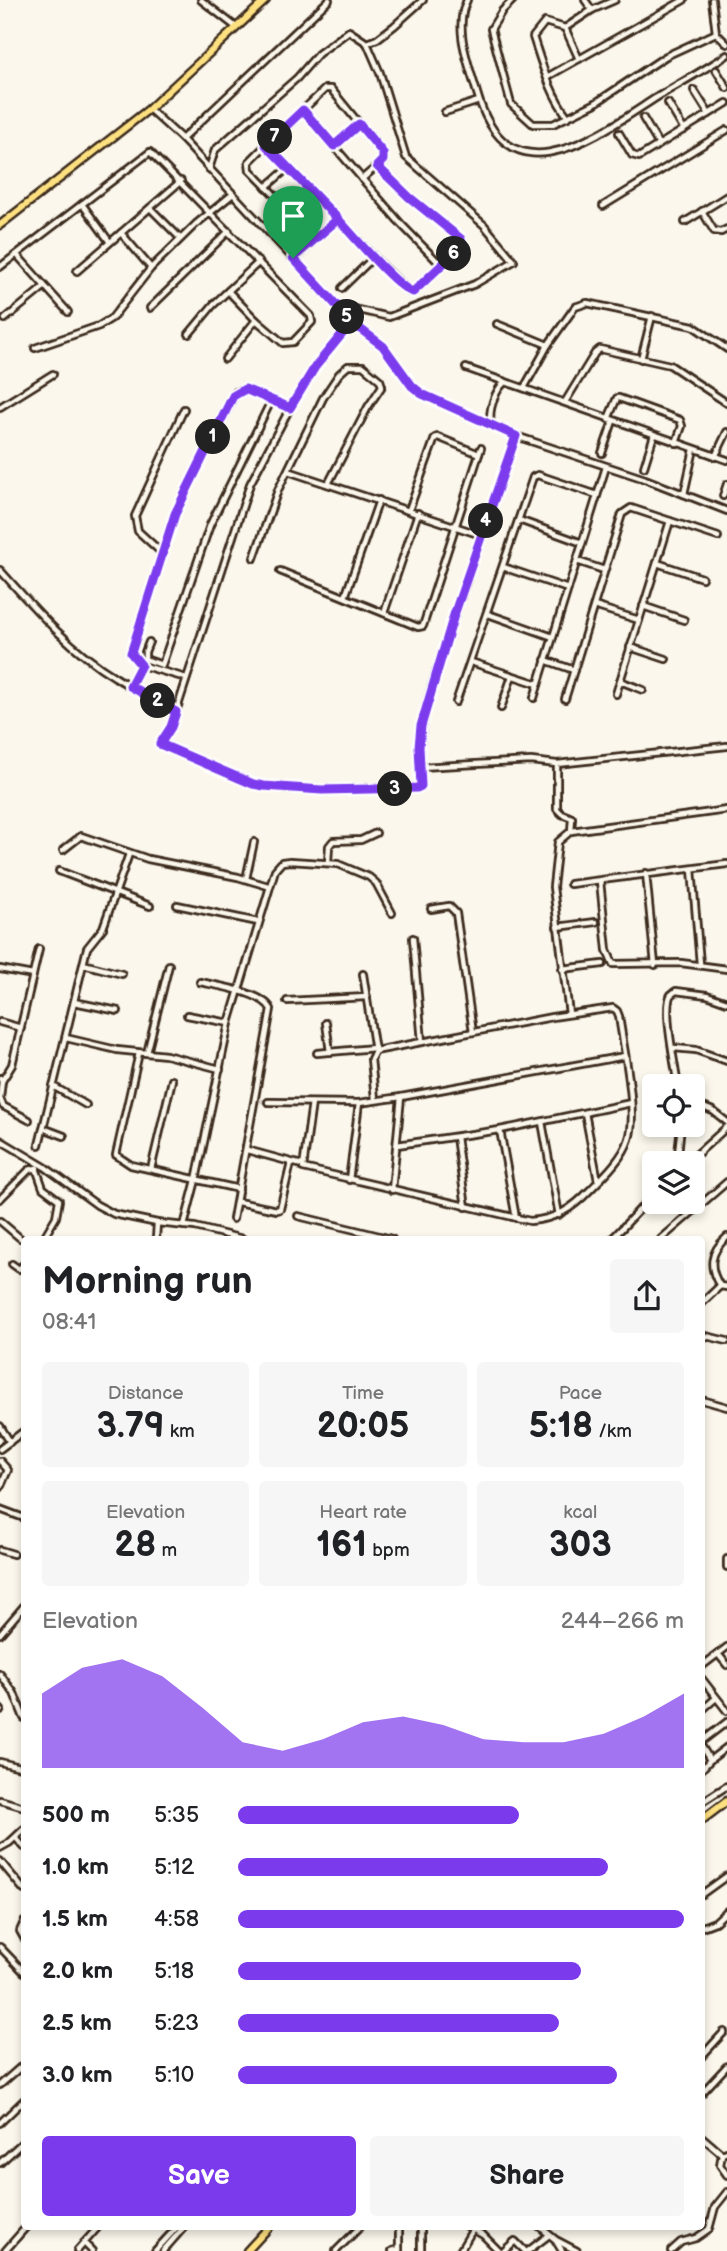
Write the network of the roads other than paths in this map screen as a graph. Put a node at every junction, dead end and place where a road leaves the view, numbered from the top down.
1 (201, 0) edge
2 (266, 0) edge
3 (329, 0) edge
4 (422, 0) edge
5 (467, 0) edge
6 (513, 0) edge
7 (585, 0) edge
8 (615, 0) edge
9 (684, 0) edge
10 (712, 0) edge
11 (592, 10) junction
12 (236, 27) junction
13 (565, 28) junction
14 (716, 33) junction
15 (367, 43) junction
16 (727, 44) edge
17 (727, 55) edge
18 (579, 59) junction
19 (716, 70) dead end
20 (547, 77) junction
21 (726, 84) edge
22 (694, 90) dead end
23 (479, 101) junction
24 (668, 103) dead end
25 (727, 103) edge
26 (149, 109) junction
27 (303, 110) junction
28 (445, 112) dead end
29 (709, 114) junction
30 (568, 117) junction
31 (643, 118) dead end
32 (359, 124) junction
33 (684, 130) junction
34 (727, 130) edge
35 (619, 133) dead end
36 (181, 139) junction
37 (266, 145) junction
38 (659, 145) junction
39 (334, 146) junction
40 (377, 166) junction
41 (288, 168) junction
42 (209, 169) junction
43 (362, 179) junction
44 (181, 181) junction
45 (266, 187) junction
46 (233, 194) junction
47 (727, 196) edge
48 (317, 198) junction
49 (82, 204) junction
50 (603, 206) dead end
51 (150, 208) junction
52 (702, 211) junction
53 (211, 212) junction
54 (338, 219) junction
55 (685, 222) dead end
56 (0, 225) edge
57 (727, 229) edge
58 (229, 231) junction
59 (121, 233) junction
60 (180, 238) junction
61 (109, 241) junction
62 (17, 256) junction
63 (374, 257) junction
64 (293, 258) junction
65 (259, 262) junction
66 (441, 265) junction
67 (0, 267) edge
68 (151, 268) junction
69 (77, 271) dead end
70 (44, 287) junction
71 (342, 288) dead end
72 (228, 291) junction
73 (336, 304) junction
74 (150, 308) dead end
75 (68, 312) dead end
76 (652, 316) junction
77 (5, 319) dead end
78 (257, 320) junction
79 (352, 322) junction
80 (497, 324) dead end
81 (189, 334) dead end
82 (548, 345) junction
83 (35, 348) dead end
84 (727, 349) edge
85 (225, 359) dead end
86 (641, 359) junction
87 (466, 368) dead end
88 (53, 374) dead end
89 (505, 382) junction
90 (524, 388) junction
91 (271, 401) junction
92 (565, 402) junction
93 (727, 403) edge
94 (0, 407) edge
95 (290, 408) junction
96 (184, 409) dead end
97 (611, 420) junction
98 (492, 424) junction
99 (727, 432) edge
100 (654, 435) junction
101 (516, 436) junction
102 (676, 443) junction
103 (695, 449) junction
104 (602, 453) dead end
105 (715, 457) junction
106 (727, 460) edge
107 (606, 467) junction
108 (644, 467) dead end
109 (288, 471) junction
110 (328, 484) junction
111 (727, 484) edge
112 (684, 494) junction
113 (597, 495) junction
114 (723, 496) dead end
115 (379, 500) junction
116 (409, 510) junction
117 (727, 511) edge
118 (418, 513) junction
119 (519, 520) junction
120 (670, 521) junction
121 (456, 526) junction
122 (481, 535) junction
123 (718, 537) dead end
124 (582, 542) junction
125 (162, 553) junction
126 (254, 558) dead end
127 (576, 561) junction
128 (657, 563) junction
129 (503, 566) junction
130 (0, 570) edge
131 (604, 570) junction
132 (280, 571) dead end
133 (702, 579) dead end
134 (568, 589) junction
135 (345, 597) junction
136 (594, 606) junction
137 (643, 606) junction
138 (384, 613) junction
139 (487, 614) junction
140 (639, 620) junction
141 (684, 620) dead end
142 (553, 637) junction
143 (149, 642) dead end
144 (630, 648) junction
145 (666, 659) dead end
146 (545, 660) junction
147 (471, 662) junction
148 (141, 665) junction
149 (574, 670) junction
150 (512, 676) junction
151 (186, 678) junction
152 (620, 681) junction
153 (538, 684) junction
154 (130, 686) junction
155 (643, 690) dead end
156 (616, 694) dead end
157 (534, 698) dead end
158 (565, 699) dead end
159 (456, 702) dead end
160 (501, 708) dead end
161 (176, 712) junction
162 (727, 746) edge
163 (557, 764) junction
164 (420, 767) junction
165 (727, 810) edge
166 (571, 831) junction
167 (376, 833) dead end
168 (254, 842) dead end
169 (63, 850) dead end
170 (128, 854) junction
171 (328, 862) junction
172 (727, 864) edge
173 (692, 869) junction
174 (59, 871) dead end
175 (646, 873) junction
176 (246, 879) junction
177 (600, 881) junction
178 (570, 884) dead end
179 (268, 886) junction
180 (114, 892) junction
181 (177, 905) dead end
182 (150, 906) dead end
183 (431, 909) dead end
184 (392, 913) dead end
185 (258, 922) junction
186 (596, 922) dead end
187 (556, 928) junction
188 (413, 938) dead end
189 (39, 949) dead end
190 (83, 964) junction
191 (603, 964) dead end
192 (700, 964) junction
193 (169, 965) dead end
194 (655, 965) junction
195 (0, 969) edge
196 (562, 969) junction
197 (727, 969) edge
198 (122, 974) dead end
199 (363, 974) dead end
200 (33, 975) junction
201 (200, 982) dead end
202 (238, 991) junction
203 (367, 997) junction
204 (287, 1001) dead end
205 (74, 1002) junction
206 (727, 1002) edge
207 (118, 1012) dead end
208 (569, 1014) junction
209 (187, 1015) dead end
210 (0, 1022) edge
211 (229, 1023) junction
212 (326, 1023) dead end
213 (21, 1028) junction
214 (473, 1032) junction
215 (66, 1038) junction
216 (422, 1042) junction
217 (674, 1048) junction
218 (375, 1049) junction
219 (330, 1052) junction
220 (139, 1053) junction
221 (317, 1053) dead end
222 (147, 1054) junction
223 (625, 1056) junction
224 (727, 1060) edge
225 (220, 1069) junction
226 (677, 1074) edge
227 (1, 1080) edge
228 (172, 1080) dead end
229 (53, 1086) junction
230 (401, 1097) junction
231 (375, 1099) junction
232 (268, 1102) tunnel mouth
233 (312, 1103) junction
234 (359, 1103) junction
235 (631, 1103) junction
236 (86, 1105) dead end
237 (705, 1107) edge
238 (585, 1113) junction
239 (29, 1120) dead end
240 (542, 1122) junction
241 (727, 1125) edge
242 (43, 1128) junction
243 (500, 1130) junction
244 (64, 1136) dead end
245 (456, 1137) junction
246 (0, 1140) edge
247 (39, 1145) dead end
248 (397, 1145) junction
249 (247, 1150) junction
250 (700, 1151) edge
251 (291, 1163) junction
252 (302, 1165) junction
253 (45, 1167) junction
254 (36, 1168) junction
255 (151, 1169) junction
256 (196, 1180) junction
257 (349, 1180) junction
258 (598, 1182) junction
259 (727, 1182) edge
260 (239, 1189) junction
261 (392, 1190) junction
262 (0, 1199) edge
263 (238, 1202) junction
264 (466, 1207) junction
265 (642, 1207) edge
266 (559, 1215) junction
267 (298, 1216) dead end
268 (516, 1218) junction
269 (233, 1219) dead end
270 (0, 1221) edge
271 (157, 1223) junction
272 (184, 1226) junction
273 (45, 1236) edge
274 (156, 1236) edge
275 (229, 1236) edge
276 (380, 1236) edge
277 (615, 1236) edge
278 (664, 1236) edge
279 (727, 1237) edge
280 (20, 1238) dead end
281 (12, 1264) dead end
282 (21, 1267) edge
283 (711, 1267) junction
284 (705, 1268) edge
285 (720, 1286) junction
286 (727, 1287) edge
287 (705, 1300) edge
288 (705, 1336) edge
289 (727, 1341) edge
290 (705, 1401) edge
291 (727, 1407) edge
292 (0, 1426) edge
293 (21, 1433) edge
294 (10, 1442) junction
295 (0, 1449) edge
296 (0, 1461) edge
297 (0, 1488) edge
298 (0, 1510) edge
299 (21, 1517) edge
300 (0, 1550) edge
301 (13, 1554) dead end
302 (727, 1559) edge
303 (727, 1567) edge
304 (21, 1610) edge
305 (0, 1634) edge
306 (727, 1647) edge
307 (718, 1654) junction
308 (705, 1664) edge
309 (727, 1665) edge
310 (0, 1674) edge
311 (705, 1683) edge
312 (716, 1698) junction
313 (705, 1707) edge
314 (21, 1710) edge
315 (727, 1711) edge
316 (727, 1723) edge
317 (705, 1739) edge
318 (727, 1747) edge
319 (705, 1752) edge
320 (710, 1760) junction
321 (0, 1762) edge
322 (705, 1766) edge
323 (21, 1767) edge
324 (727, 1786) edge
325 (0, 1800) edge
326 (705, 1800) edge
327 (727, 1801) edge
328 (21, 1806) edge
329 (705, 1818) edge
330 (21, 1832) edge
331 (16, 1838) junction
332 (21, 1844) edge
333 (0, 1848) edge
334 (0, 1861) edge
335 (727, 1876) edge
336 (21, 1886) edge
337 (705, 1892) edge
338 (727, 1911) edge
339 (705, 1926) edge
340 (0, 1947) edge
341 (21, 1969) edge
342 (724, 2032) dead end
343 (705, 2053) edge
344 (727, 2066) edge
345 (21, 2067) edge
346 (0, 2085) edge
347 (705, 2090) edge
348 (21, 2103) edge
349 (0, 2123) edge
350 (705, 2139) edge
351 (21, 2144) edge
352 (724, 2153) edge
353 (0, 2163) edge
354 (727, 2175) edge
355 (727, 2192) edge
356 (23, 2230) edge
357 (96, 2230) edge
358 (174, 2230) edge
359 (181, 2230) edge
360 (266, 2230) edge
361 (357, 2230) edge
362 (399, 2230) edge
363 (421, 2230) edge
364 (472, 2230) edge
365 (475, 2230) edge
366 (543, 2230) edge
367 (549, 2235) junction
368 (556, 2241) junction
369 (84, 2244) junction
370 (399, 2250) edge
371 (5, 2251) edge
372 (77, 2251) edge
373 (92, 2251) edge
374 (155, 2251) edge
375 (163, 2251) edge
376 (247, 2251) edge
377 (336, 2251) edge
378 (392, 2251) edge
379 (421, 2251) edge
380 (460, 2251) edge
381 (501, 2251) edge
382 (527, 2251) edge
383 (562, 2251) edge
384 (576, 2251) edge
385 (671, 2251) edge

1 - 12 street
2 - 12 main road
3 - 36 street
4 - 15 street
5 - 23 street
6 - 30 street
7 - 11 street
8 - 11 street
9 - 18 street
10 - 14 street
11 - 13 street
12 - 26 main road
13 - 18 street
13 - 20 street
14 - 16 street
14 - 30 street
15 - 42 street
15 - 73 street
17 - 23 street
18 - 20 street
19 - 21 street
20 - 30 street
22 - 29 street
23 - 28 street
24 - 33 street
25 - 29 street
26 - 36 street
26 - 56 main road
27 - 32 street
27 - 37 street
27 - 39 street
29 - 33 street
31 - 38 street
32 - 39 street
32 - 40 street
33 - 38 street
34 - 50 street
35 - 38 street
36 - 42 street
37 - 41 street
37 - 45 street
39 - 43 street
40 - 43 street
40 - 66 street
41 - 45 street
41 - 48 street
42 - 46 street
43 - 66 street
44 - 49 street
44 - 51 street
44 - 53 street
45 - 48 street
46 - 53 street
46 - 64 street
47 - 52 street
48 - 54 street
49 - 61 street
49 - 62 street
51 - 59 street
51 - 60 street
52 - 55 street
52 - 57 street
53 - 58 street
53 - 60 street
54 - 63 street
54 - 64 street
58 - 65 street
58 - 74 street
59 - 61 street
59 - 68 street
60 - 68 street
61 - 69 street
62 - 67 street
62 - 70 street
63 - 66 street
63 - 71 street
64 - 73 street
65 - 72 street
65 - 78 street
68 - 83 street
70 - 75 street
70 - 77 street
72 - 78 street
72 - 81 street
73 - 79 street
76 - 82 street
76 - 84 street
76 - 86 street
78 - 85 street
79 - 95 street
79 - 98 street
80 - 82 street
82 - 90 street
86 - 92 street
86 - 93 street
87 - 89 street
88 - 94 street
89 - 90 street
89 - 98 street
90 - 92 street
91 - 95 street
91 - 125 street
91 - 143 street
92 - 97 street
95 - 151 street
96 - 125 street
97 - 100 street
97 - 102 street
97 - 104 street
98 - 101 street
99 - 105 street
100 - 102 street
100 - 108 street
101 - 107 street
101 - 122 street
102 - 103 street
103 - 105 street
103 - 112 street
105 - 106 street
107 - 112 street
107 - 113 street
109 - 110 street
109 - 110 street
109 - 126 street
110 - 115 street
111 - 114 street
112 - 117 street
113 - 119 street
113 - 124 street
115 - 116 street
115 - 135 street
116 - 118 street
116 - 121 street
118 - 121 street
118 - 138 street
119 - 124 street
119 - 129 street
120 - 123 street
120 - 128 street
120 - 131 street
121 - 122 street
121 - 138 street
122 - 164 street
124 - 127 street
125 - 148 street
127 - 131 street
127 - 134 street
128 - 133 street
128 - 137 street
129 - 134 street
129 - 139 street
130 - 154 street
131 - 136 street
132 - 135 street
134 - 142 street
135 - 138 street
136 - 140 street
136 - 149 street
137 - 140 street
137 - 141 street
139 - 142 street
139 - 147 street
140 - 144 street
142 - 146 street
144 - 145 street
144 - 152 street
146 - 149 street
146 - 153 street
147 - 150 street
147 - 159 street
148 - 151 street
148 - 154 street
149 - 158 street
150 - 153 street
150 - 160 street
151 - 161 street
152 - 155 street
152 - 156 street
153 - 157 street
154 - 161 street
161 - 164 street
162 - 163 street
163 - 164 street
163 - 166 street
165 - 166 street
166 - 187 street
167 - 171 street
168 - 176 street
169 - 170 street
170 - 176 street
170 - 180 street
171 - 179 street
171 - 184 street
172 - 173 street
173 - 175 street
173 - 192 street
174 - 180 street
175 - 177 street
175 - 194 street
176 - 179 street
177 - 178 street
177 - 194 street
179 - 185 street
180 - 182 street
180 - 190 street
181 - 185 street
183 - 214 street
185 - 202 street
186 - 187 street
187 - 196 street
188 - 216 street
189 - 200 street
190 - 198 street
190 - 205 street
191 - 196 street
192 - 194 street
192 - 197 street
193 - 222 street
195 - 200 street
196 - 208 street
199 - 203 street
200 - 213 street
201 - 202 street
202 - 211 street
202 - 249 street
203 - 204 street
203 - 218 street
205 - 207 street
205 - 215 street
206 - 217 street
208 - 214 street
208 - 223 street
209 - 211 street
210 - 213 street
211 - 225 street
212 - 219 street
213 - 227 street
214 - 216 street
215 - 220 street
215 - 229 street
216 - 218 street
217 - 224 street
217 - 226 street
218 - 219 street
218 - 231 street
219 - 221 street
220 - 222 street
220 - 255 street
222 - 225 street
223 - 230 street
223 - 235 street
225 - 256 street
227 - 239 street
228 - 255 street
229 - 236 street
229 - 242 street
230 - 231 street
230 - 248 street
231 - 234 street
232 - 233 street
233 - 234 street
233 - 252 street
234 - 257 street
235 - 238 street
235 - 258 street
237 - 241 street
238 - 240 street
238 - 258 street
240 - 243 street
240 - 266 street
241 - 250 street
242 - 244 street
242 - 247 street
243 - 245 street
243 - 268 street
245 - 248 street
245 - 264 street
246 - 253 street
248 - 261 street
249 - 251 street
249 - 260 street
251 - 252 street
251 - 263 street
252 - 257 street
253 - 254 street
253 - 271 street
254 - 262 street
254 - 273 street
255 - 256 street
256 - 260 street
256 - 272 street
257 - 261 street
258 - 266 street
259 - 278 street
260 - 263 street
261 - 264 street
263 - 269 street
264 - 268 street
265 - 277 street
266 - 268 street
267 - 276 street
270 - 280 street
271 - 272 street
271 - 274 street
272 - 275 street
279 - 283 street
281 - 282 street
283 - 284 street
283 - 285 street
285 - 286 street
285 - 287 street
288 - 289 street
290 - 291 street
292 - 294 street
293 - 294 street
294 - 295 street
296 - 297 street
298 - 299 street
300 - 301 street
302 - 303 street
304 - 305 street
306 - 307 street
307 - 308 street
307 - 309 street
310 - 314 street
311 - 312 street
312 - 313 street
312 - 315 street
316 - 317 street
318 - 320 street
319 - 320 street
320 - 322 street
321 - 323 street
324 - 326 street
325 - 328 street
327 - 329 main road
330 - 331 street
331 - 332 street
331 - 333 street
334 - 336 street
335 - 337 street
338 - 339 street
340 - 341 street
342 - 343 street
344 - 347 street
345 - 346 street
348 - 349 street
350 - 352 street
351 - 353 street
352 - 354 street
355 - 385 street
356 - 371 street
357 - 369 street
358 - 374 street
359 - 375 street
360 - 376 main road
361 - 377 street
362 - 370 street
363 - 379 street
364 - 380 street
365 - 381 street
366 - 367 street
367 - 368 street
367 - 382 street
368 - 383 street
368 - 384 street
369 - 372 street
369 - 373 street
370 - 378 street
381 - 382 street

